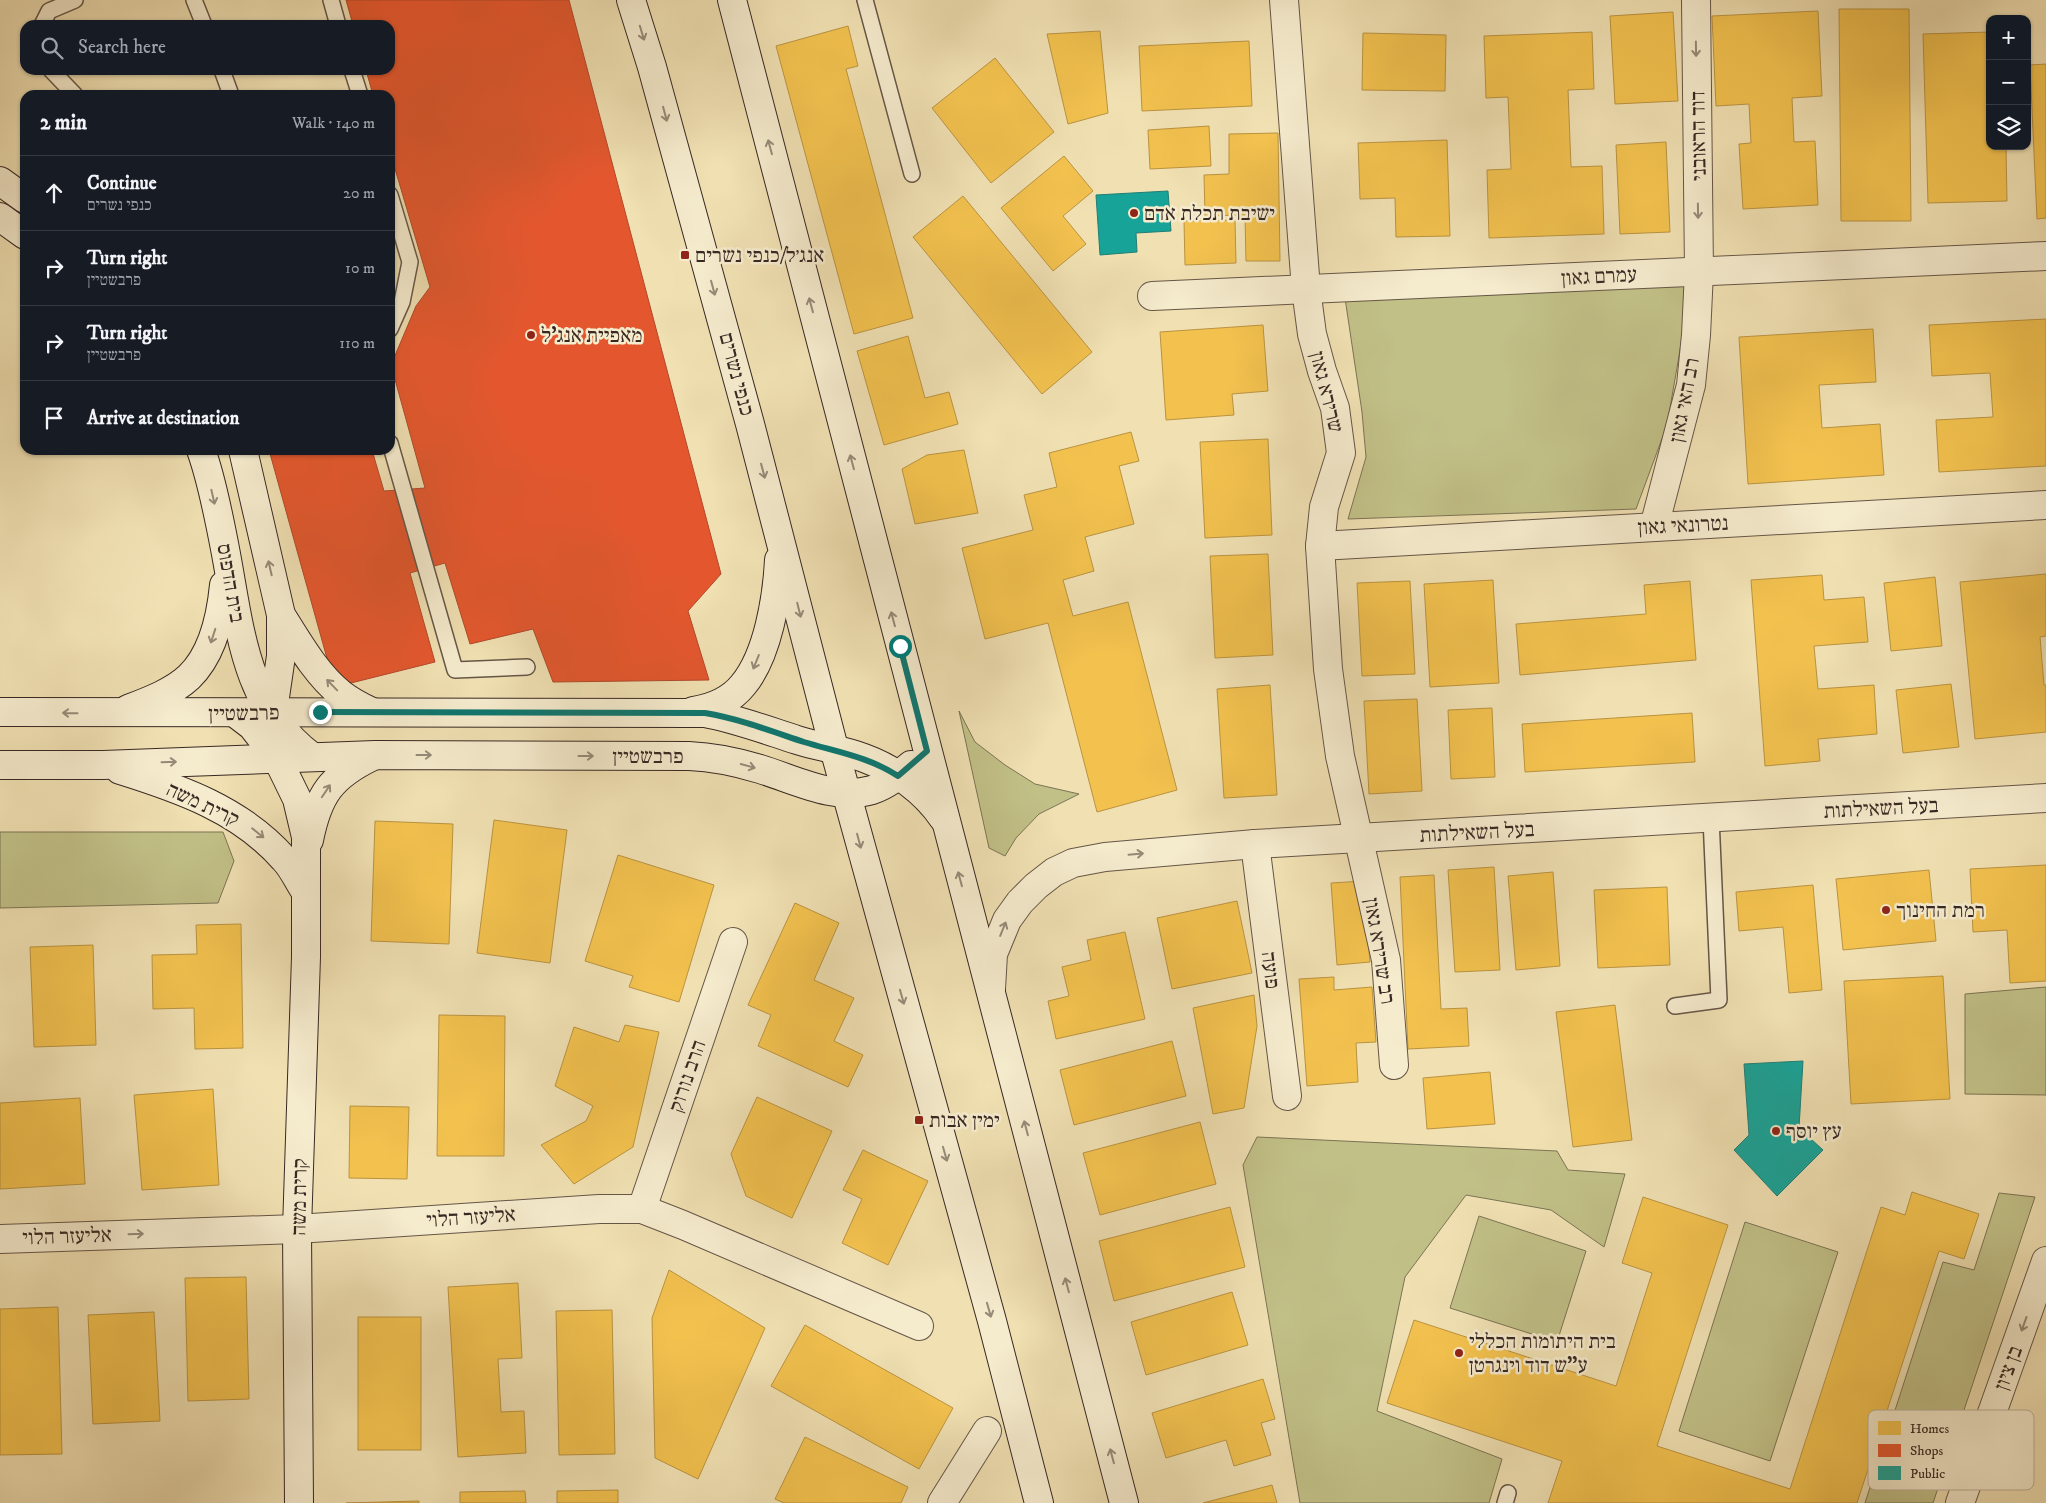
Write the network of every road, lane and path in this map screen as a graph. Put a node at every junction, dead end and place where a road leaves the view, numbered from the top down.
1 (75, 0) edge
2 (194, 0) edge
3 (330, 0) edge
4 (631, 0) edge
5 (732, 0) edge
6 (866, 0) edge
7 (1284, 0) edge
8 (1696, 0) edge
9 (44, 20) edge
10 (202, 20) edge
11 (336, 20) edge
12 (56, 75) edge
13 (224, 75) edge
14 (354, 75) edge
15 (70, 90) edge
16 (229, 90) edge
17 (358, 90) edge
18 (912, 174) dead end
19 (0, 181) edge
20 (20, 195) edge
21 (395, 212) edge
22 (0, 217) edge
23 (20, 231) edge
24 (2046, 256) edge
25 (1699, 272) junction
26 (1306, 289) junction
27 (1152, 296) dead end
28 (395, 318) edge
29 (202, 455) edge
30 (244, 455) edge
31 (393, 455) edge
32 (2046, 504) edge
33 (1654, 527) junction
34 (778, 529) junction
35 (1320, 546) junction
36 (226, 553) junction
37 (281, 615) junction
38 (526, 667) dead end
39 (0, 712) edge
40 (372, 712) junction
41 (689, 712) junction
42 (118, 713) junction
43 (265, 723) junction
44 (835, 750) junction
45 (927, 751) junction
46 (375, 754) junction
47 (311, 756) junction
48 (277, 758) junction
49 (229, 760) junction
50 (103, 764) junction
51 (0, 765) edge
52 (898, 776) junction
53 (846, 794) junction
54 (2046, 798) edge
55 (1711, 818) junction
56 (945, 820) junction
57 (1360, 838) junction
58 (1255, 844) junction
59 (306, 854) junction
60 (305, 892) junction
61 (733, 942) dead end
62 (990, 993) junction
63 (1674, 1006) dead end
64 (1394, 1065) dead end
65 (1287, 1096) dead end
66 (642, 1210) junction
67 (297, 1229) junction
68 (0, 1238) edge
69 (2046, 1261) edge
70 (919, 1326) dead end
71 (1993, 1410) edge
72 (987, 1431) dead end
73 (1965, 1490) edge
74 (299, 1503) edge
75 (942, 1503) edge
76 (1039, 1503) edge
77 (1124, 1503) edge
78 (1960, 1503) edge

1 - 9 lane
2 - 10 lane
3 - 11 lane
4 -> 34 street, כנפי נשרים
45 -> 5 street
6 - 18 lane
7 - 26 street, שרירא גאון
8 -> 25 street, דוד הראובני
12 - 15 lane
13 - 16 lane
14 - 17 lane
19 - 20 street
21 - 28 lane
22 - 23 street
24 - 25 street, עמרם גאון
25 - 26 street, עמרם גאון
25 - 33 street, רב האי גאון
26 - 27 street, עמרם גאון
26 - 35 street, שרירא גאון
29 -> 36 street, בית הדפוס
37 -> 30 street, בית הדפוס
31 - 38 lane
32 - 33 street, נטרונאי גאון
33 - 35 street, נטרונאי גאון
34 -> 41 street
34 -> 44 street, כנפי נשרים
35 - 57 street, שרירא גאון
36 -> 42 street
36 - 43 street, בית הדפוס
40 -> 37 street
37 - 43 street, בית הדפוס
42 -> 39 street, פרבשטיין
40 - 41 street, פרבשטיין
40 - 43 street, פרבשטיין
41 - 44 street, פרבשטיין
42 - 43 street, פרבשטיין
43 - 47 street, בית הדפוס
43 - 48 street, קרית משה
43 - 49 street, בית הדפוס
44 - 52 street, פרבשטיין
44 - 53 street
45 - 52 street, פרבשטיין
45 - 56 street
46 - 47 street, פרבשטיין
46 -> 53 street, פרבשטיין
59 -> 46 street
47 - 48 street, פרבשטיין
48 - 49 street, פרבשטיין
48 - 59 street, קרית משה
50 -> 49 street, פרבשטיין
50 - 51 street, פרבשטיין
50 -> 60 street, קרית משה
52 - 53 street, פרבשטיין
52 - 56 street, פרבשטיין
53 -> 76 street
54 - 55 street, בעל השאילתות
55 - 57 street, בעל השאילתות
55 - 63 lane
62 -> 56 street
57 - 58 street, בעל השאילתות
57 - 64 street, רב שרירא גאון
62 -> 58 street, בעל השאילתות
58 - 65 street, פועה
59 - 60 street, קרית משה
60 - 67 street, קרית משה
61 - 66 street, הרב נורוק
77 -> 62 street
66 - 67 street, אליעזר הלוי
66 - 70 street, אליעזר הלוי
68 -> 67 street, אליעזר הלוי
67 - 74 street, קרית משה
69 -> 71 street, בן ציון
72 - 75 street
73 -> 78 street, בן ציון

